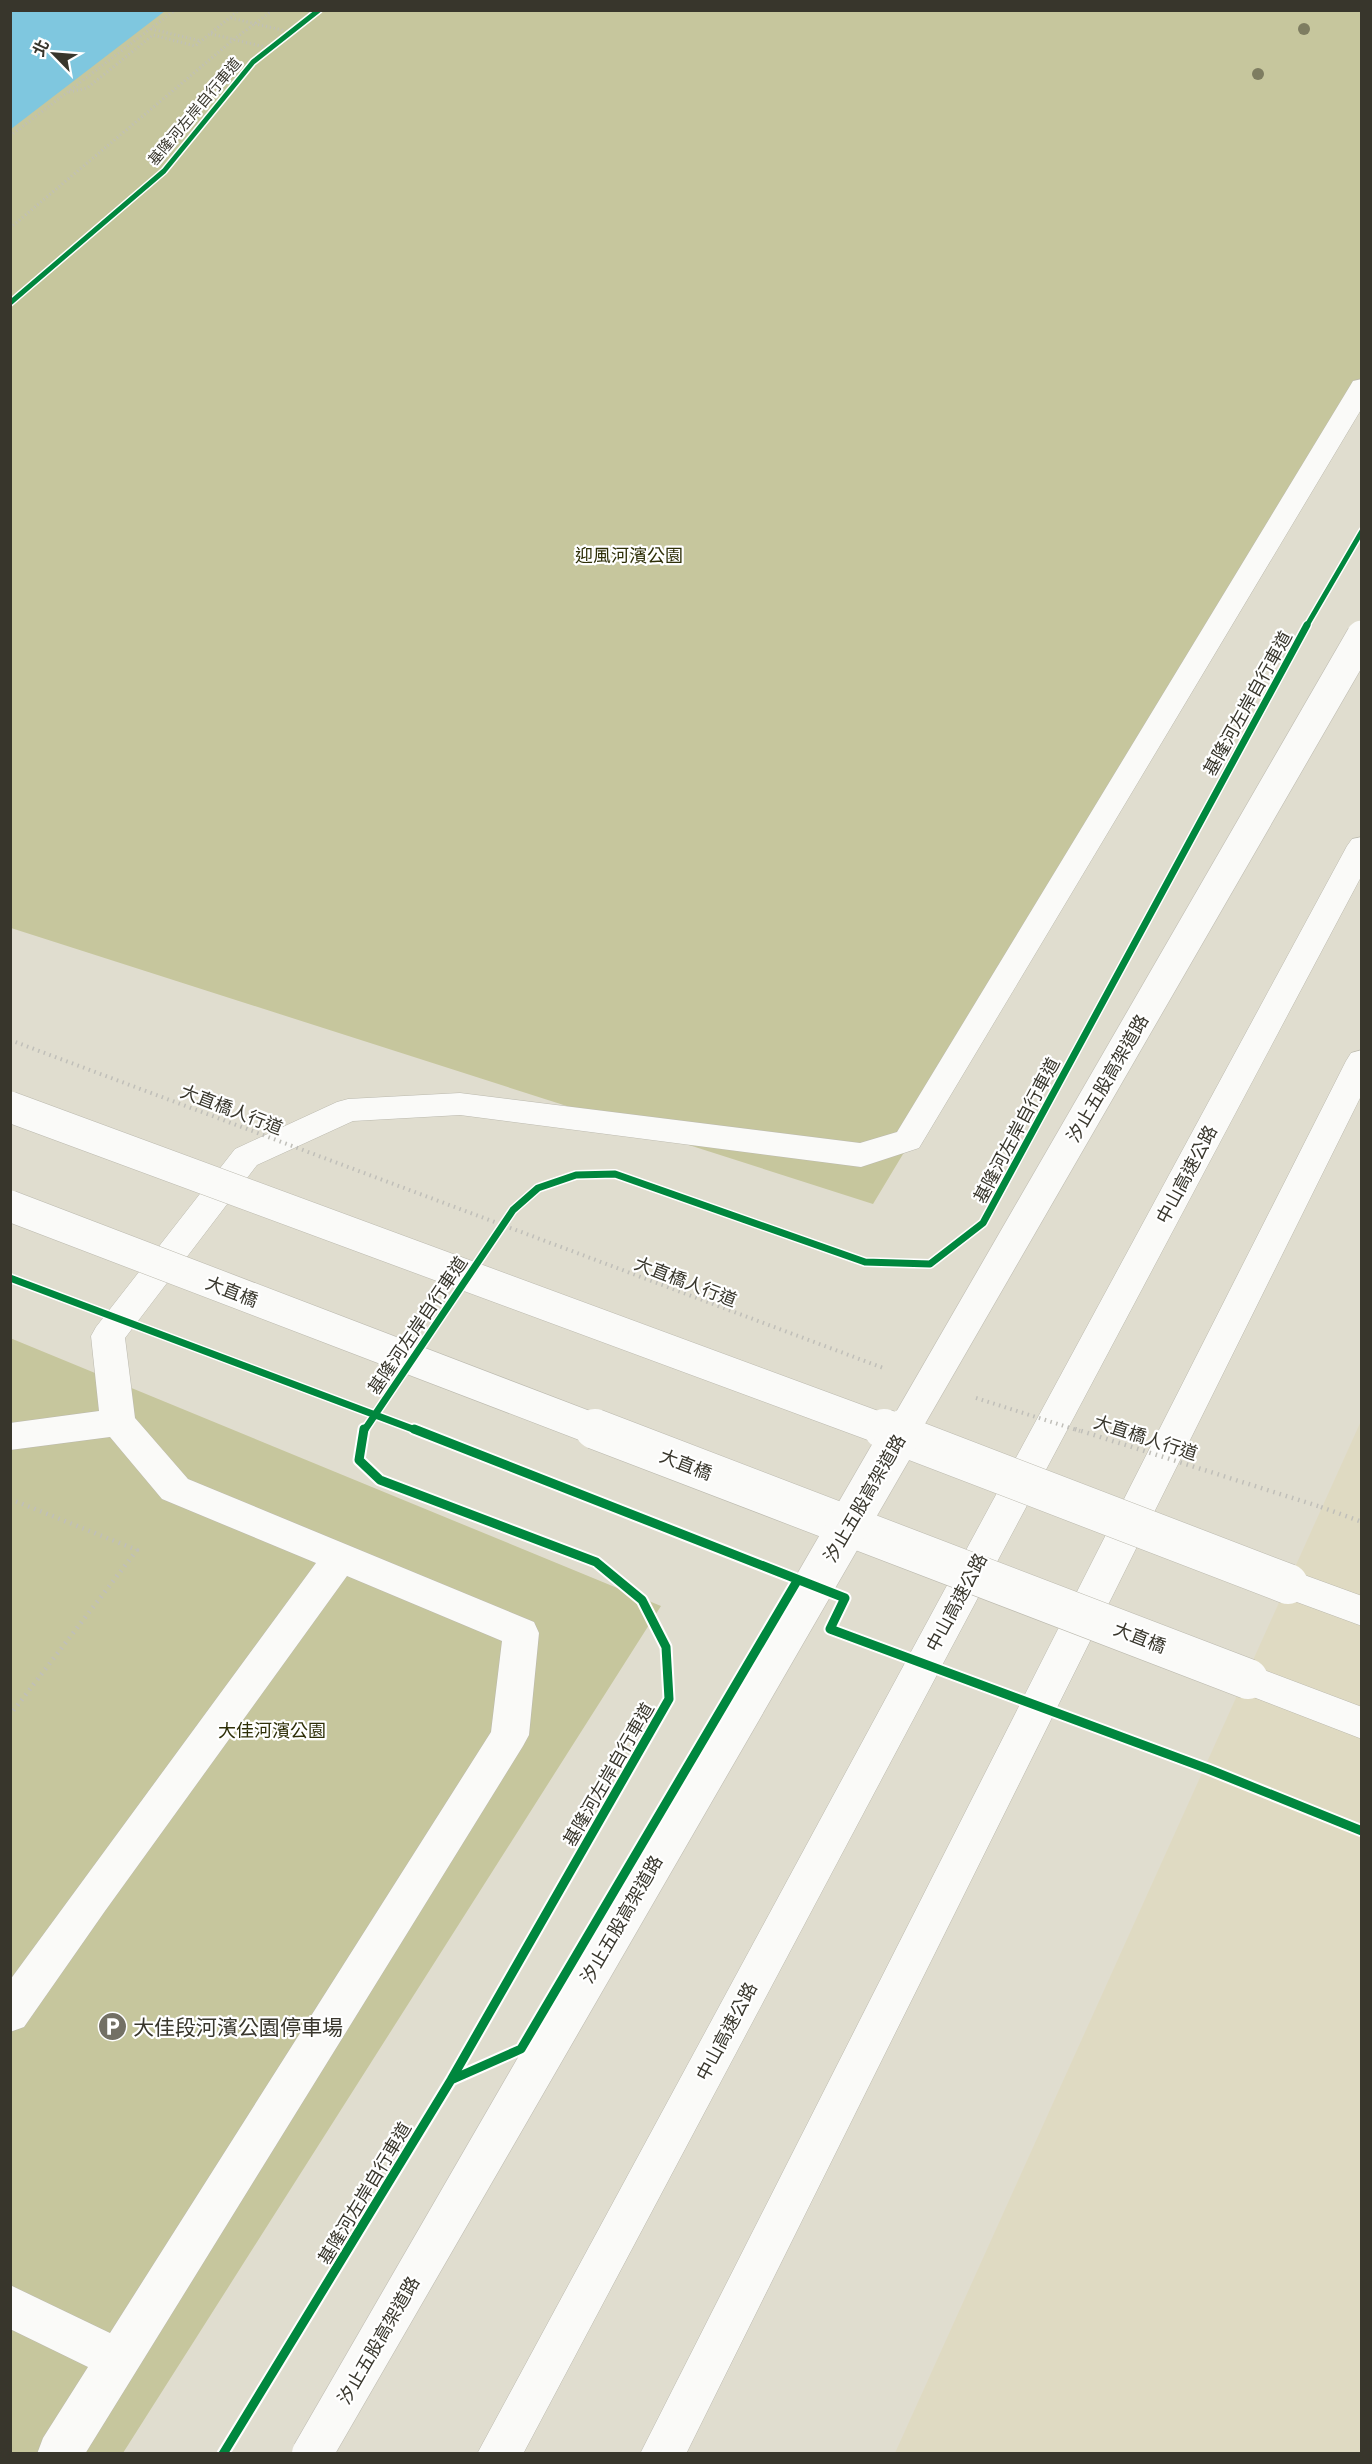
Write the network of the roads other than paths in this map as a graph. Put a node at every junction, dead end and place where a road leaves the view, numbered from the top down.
1 (1362, 386) edge
2 (1362, 636) edge
3 (1362, 846) edge
4 (1362, 1060) edge
5 (10, 1107) edge
6 (10, 1206) edge
7 (118, 1422) junction
8 (10, 1437) edge
9 (341, 1557) junction
10 (1362, 1611) edge
11 (1362, 1723) edge
12 (10, 2014) edge
13 (10, 2306) edge
14 (117, 2359) junction
15 (59, 2454) edge
16 (312, 2454) edge
17 (499, 2454) edge
18 (662, 2454) edge

1 - 7 main road
2 - 16 main road, 汐止五股高架道路, bridge
3 - 17 main road, 中山高速公路, bridge
4 - 18 main road, bridge
5 - 10 main road, bridge
6 - 11 main road, 大直橋, bridge
7 - 8 main road
7 - 9 main road
9 - 12 main road
9 - 14 main road
13 - 14 main road
14 - 15 main road

